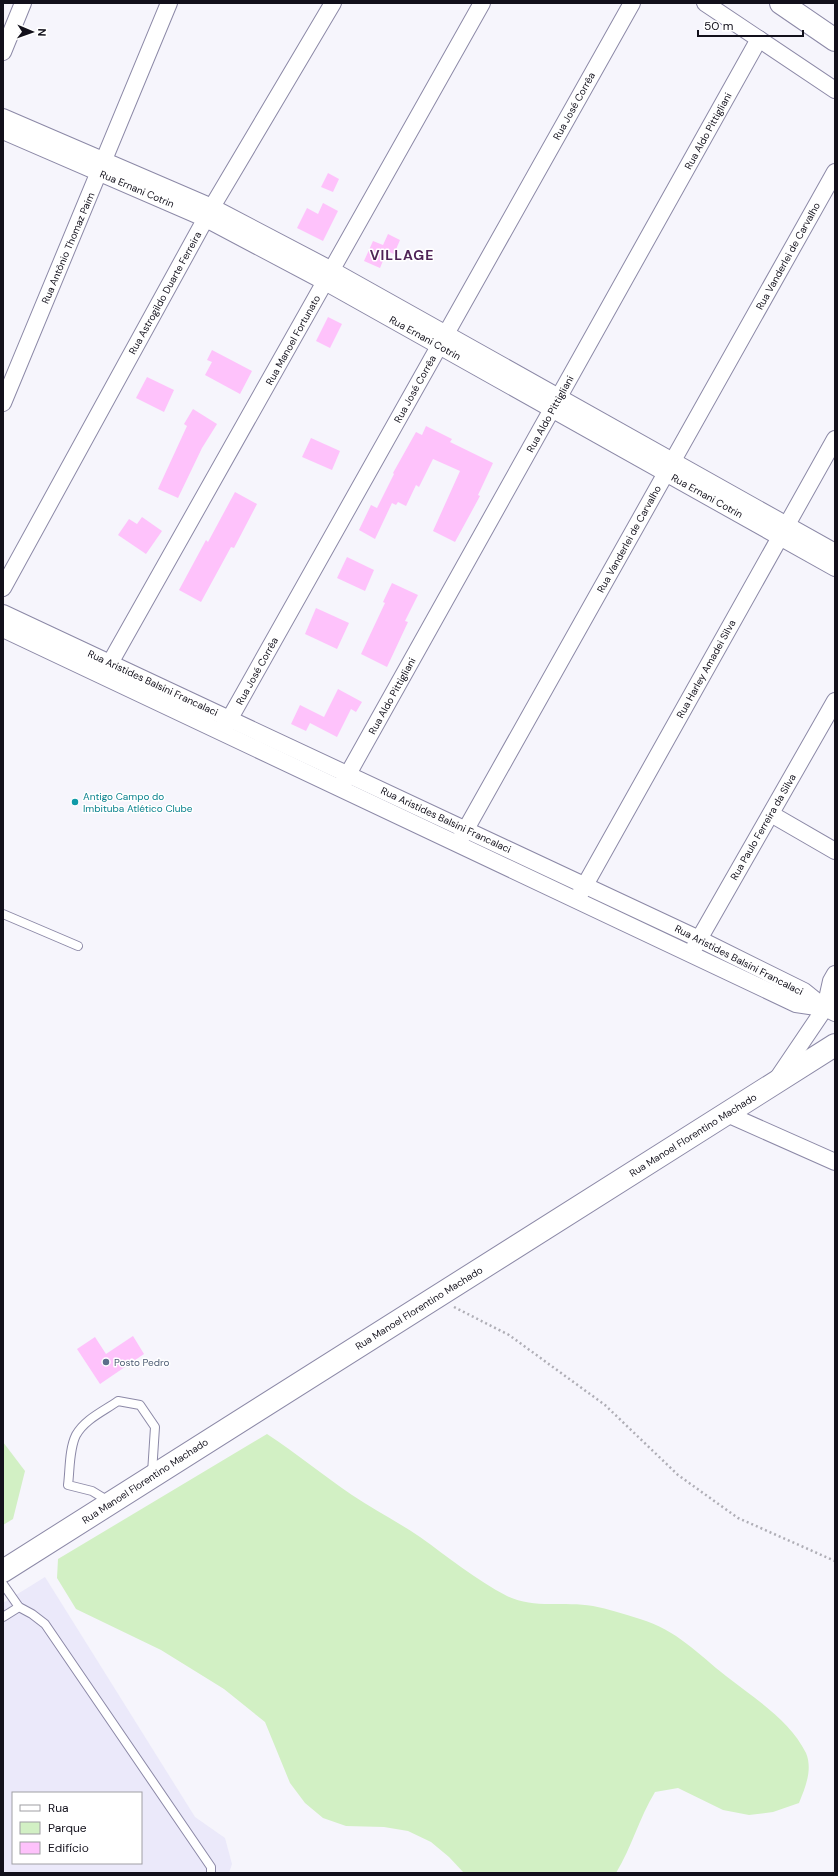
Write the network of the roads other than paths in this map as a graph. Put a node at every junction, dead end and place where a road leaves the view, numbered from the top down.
1 (23, 3) edge
2 (169, 3) edge
3 (333, 3) edge
4 (482, 3) edge
5 (632, 3) edge
6 (705, 3) edge
7 (780, 3) edge
8 (759, 39) junction
9 (835, 40) edge
10 (3, 52) edge
11 (835, 90) edge
12 (3, 117) edge
13 (3, 131) edge
14 (102, 166) junction
15 (835, 172) edge
16 (209, 213) junction
17 (329, 276) junction
18 (442, 340) junction
19 (3, 403) edge
20 (556, 403) junction
21 (835, 438) edge
22 (669, 467) junction
23 (783, 531) junction
24 (835, 552) edge
25 (835, 568) edge
26 (3, 588) edge
27 (3, 613) edge
28 (3, 629) edge
29 (107, 670) junction
30 (835, 701) edge
31 (226, 726) junction
32 (344, 781) junction
33 (771, 814) junction
34 (462, 836) junction
35 (835, 851) edge
36 (585, 885) junction
37 (576, 900) junction
38 (3, 914) edge
39 (78, 946) dead end
40 (695, 946) junction
41 (835, 974) edge
42 (832, 1007) edge
43 (835, 1045) edge
44 (774, 1084) junction
45 (727, 1114) junction
46 (835, 1162) edge
47 (152, 1476) junction
48 (112, 1502) junction
49 (3, 1571) edge
50 (3, 1584) edge
51 (19, 1607) junction
52 (3, 1617) edge
53 (212, 1873) edge

1 - 10 street
2 - 14 street, Rua Antônio Thomaz Paim
3 - 16 street, Rua Astrogildo Duarte Ferreira
4 - 17 street, Rua Manoel Fortunato
5 - 18 street, Rua José Corrêa
6 - 8 street
7 - 9 main road
8 - 11 street
8 - 20 street, Rua Aldo Pittigliani
12 - 14 street, Rua Ernani Cotrin
13 - 14 street, Rua Ernani Cotrin
14 - 16 street, Rua Ernani Cotrin
14 - 19 street, Rua Antônio Thomaz Paim
15 - 22 street, Rua Vanderlei de Carvalho
16 - 17 street, Rua Ernani Cotrin
16 - 26 street, Rua Astrogildo Duarte Ferreira
17 - 18 street, Rua Ernani Cotrin
17 - 29 street, Rua Manoel Fortunato
18 - 20 street, Rua Ernani Cotrin
18 - 31 street, Rua José Corrêa
20 - 22 street, Rua Ernani Cotrin
20 - 32 street, Rua Aldo Pittigliani
21 - 23 street, Rua Harley Amadei Silva
22 - 23 street, Rua Ernani Cotrin
22 - 34 street, Rua Vanderlei de Carvalho
23 - 24 street, Rua Ernani Cotrin
23 - 25 street, Rua Ernani Cotrin
23 - 36 street, Rua Harley Amadei Silva
27 - 29 street, Rua Aristides Balsini Francalaci
28 - 29 street, Rua Aristides Balsini Francalaci
29 - 31 street, Rua Aristides Balsini Francalaci
30 - 33 street, Rua Paulo Ferreira da Silva
31 - 32 street, Rua Aristides Balsini Francalaci
32 - 34 street, Rua Aristides Balsini Francalaci
33 - 35 street
33 - 40 street, Rua Paulo Ferreira da Silva
34 - 36 street, Rua Aristides Balsini Francalaci
34 - 37 street, Rua Aristides Balsini Francalaci
36 - 37 street, Rua Harley Amadei Silva
36 - 40 street, Rua Aristides Balsini Francalaci
37 - 40 street, Rua Aristides Balsini Francalaci
38 - 39 lane
40 - 42 street, Rua Aristides Balsini Francalaci
41 - 42 street
42 - 44 street
43 - 44 main road, Rua Manoel Florentino Machado
44 - 45 main road, Rua Manoel Florentino Machado
45 - 46 street
45 - 47 main road, Rua Manoel Florentino Machado
47 - 48 main road, Rua Manoel Florentino Machado
47 - 48 lane
48 - 49 main road, Rua Manoel Florentino Machado
50 - 51 lane
51 - 52 lane
51 - 53 lane

